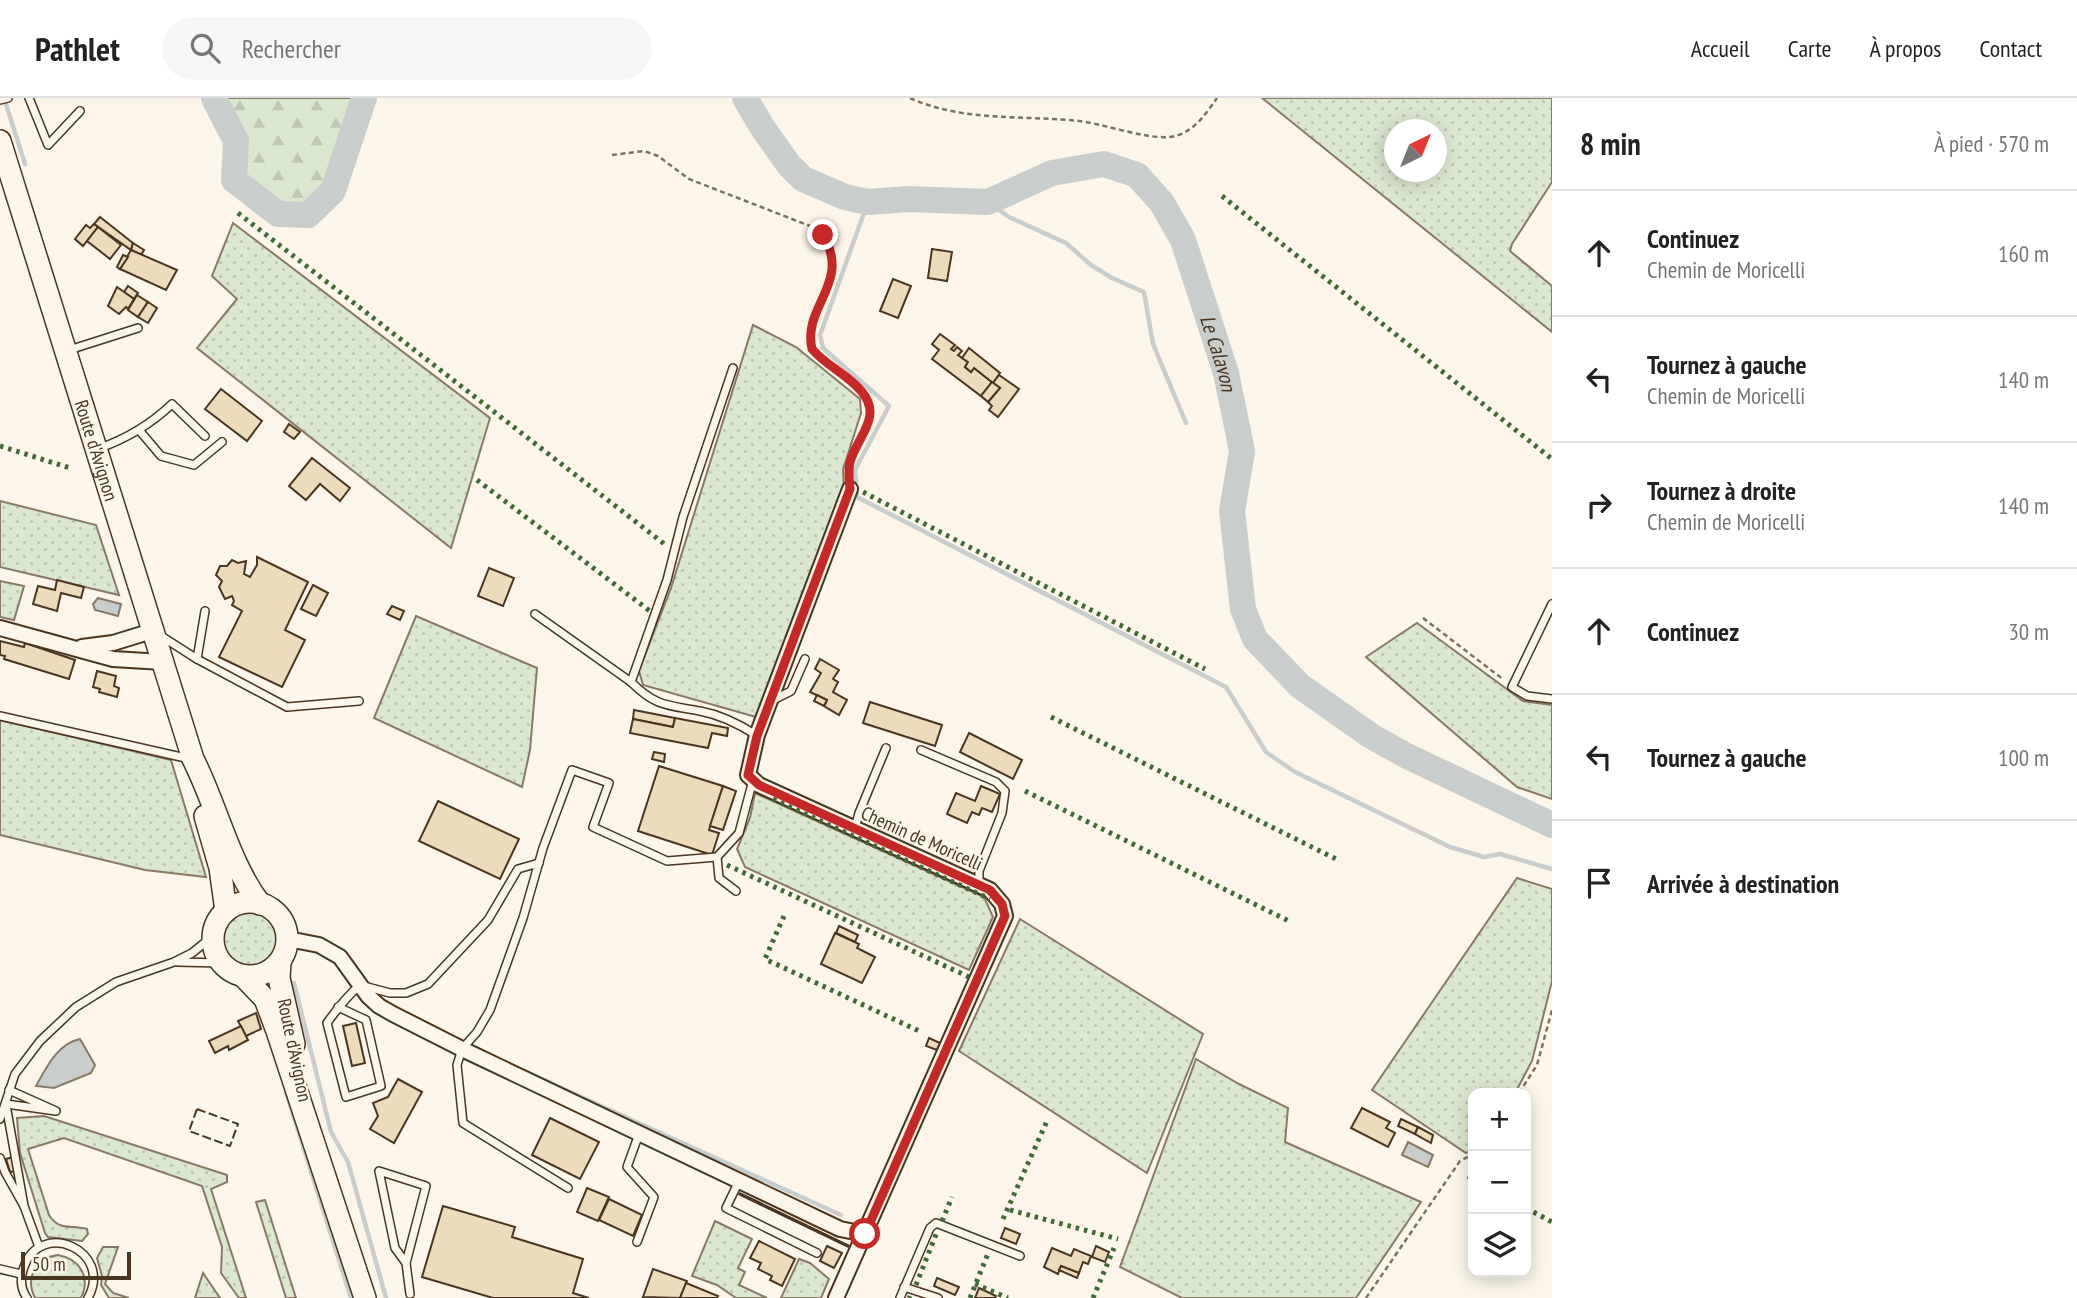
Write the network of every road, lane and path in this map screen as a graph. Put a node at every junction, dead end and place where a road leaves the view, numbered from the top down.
1 (8, 98) edge
2 (29, 98) edge
3 (910, 98) edge
4 (1217, 98) edge
5 (0, 100) edge
6 (80, 111) dead end
7 (0, 141) edge
8 (612, 155) dead end
9 (138, 328) dead end
10 (65, 351) junction
11 (733, 368) dead end
12 (139, 430) junction
13 (205, 436) dead end
14 (222, 442) dead end
15 (96, 449) junction
16 (850, 489) joint
17 (1552, 604) edge
18 (205, 611) dead end
19 (535, 614) dead end
20 (1423, 618) dead end
21 (0, 628) edge
22 (152, 631) junction
23 (73, 647) junction
24 (197, 659) junction
25 (805, 659) dead end
26 (163, 662) junction
27 (631, 681) junction
28 (1512, 687) junction
29 (1552, 699) edge
30 (359, 701) dead end
31 (769, 702) junction
32 (0, 716) edge
33 (757, 736) junction
34 (886, 748) dead end
35 (921, 750) dead end
36 (193, 759) junction
37 (753, 780) junction
38 (855, 828) junction
39 (717, 857) junction
40 (539, 863) junction
41 (979, 885) junction
42 (736, 891) dead end
43 (260, 904) junction
44 (226, 911) junction
45 (213, 936) junction
46 (288, 939) junction
47 (174, 962) junction
48 (280, 962) junction
49 (221, 963) junction
50 (243, 976) junction
51 (360, 985) junction
52 (338, 1007) junction
53 (1552, 1010) edge
54 (462, 1049) junction
55 (1522, 1088) edge
56 (9, 1090) junction
57 (6, 1104) junction
58 (0, 1119) edge
59 (639, 1133) junction
60 (314, 1138) junction
61 (1468, 1157) edge
62 (0, 1158) edge
63 (739, 1180) junction
64 (568, 1188) dead end
65 (24, 1206) junction
66 (865, 1234) junction
67 (636, 1242) dead end
68 (39, 1247) junction
69 (817, 1253) dead end
70 (1020, 1256) dead end
71 (406, 1264) junction
72 (0, 1269) edge
73 (21, 1274) junction
74 (904, 1287) junction
75 (410, 1294) dead end
76 (27, 1298) edge
77 (88, 1298) edge
78 (365, 1298) edge
79 (836, 1298) edge
80 (900, 1298) edge
81 (938, 1298) edge
82 (1366, 1298) edge

1 - 5 lane
2 - 6 lane
3 - 4 path
7 - 10 main road, Route d'Avignon
8 - 16 path
9 - 10 lane
10 - 15 main road, Route d'Avignon
11 - 27 lane
12 - 13 lane
12 - 14 lane
12 - 15 lane
15 - 22 main road, Route d'Avignon
16 - 31 street
17 - 28 lane
18 - 24 lane
19 - 27 lane
20 - 28 path
21 - 23 street
22 - 23 street
22 - 24 lane
22 - 26 main road, Route d'Avignon
23 - 26 street
24 - 30 lane
25 - 31 lane
26 - 36 main road, Route d'Avignon
27 - 33 lane
28 - 29 lane
31 - 33 street
32 - 36 lane
33 - 37 street
34 - 38 lane
35 - 41 lane
36 - 43 main road, Route d'Avignon
36 - 44 main road, Route d'Avignon
37 - 38 street, Chemin de Moricelli
37 - 39 lane
38 - 41 street, Chemin de Moricelli
39 - 40 lane
39 - 42 lane
40 - 51 lane
40 - 54 lane
41 - 66 street, Chemin de Moricelli
43 - 44 main road
43 - 46 main road
44 - 45 main road
45 - 47 lane
45 - 49 main road
46 - 48 main road
46 - 51 street
47 - 49 lane
47 - 56 lane
48 - 50 main road
48 - 60 main road, Route d'Avignon
49 - 50 main road
50 - 60 main road, Route d'Avignon
51 - 52 lane
51 - 54 street
52 - 52 lane
53 - 55 path
54 - 59 street
54 - 64 lane
56 - 57 lane
56 - 57 lane
57 - 58 lane
57 - 65 lane
59 - 63 street
59 - 67 lane
60 - 78 main road, Route d'Avignon
61 - 82 path
62 - 65 lane
63 - 66 street
63 - 69 lane
65 - 68 lane
66 - 79 street, Chemin de Moricelli
68 - 73 lane
68 - 77 lane
70 - 74 lane
71 - 71 lane
71 - 75 lane
72 - 73 lane
73 - 76 lane
74 - 80 lane
74 - 81 lane

